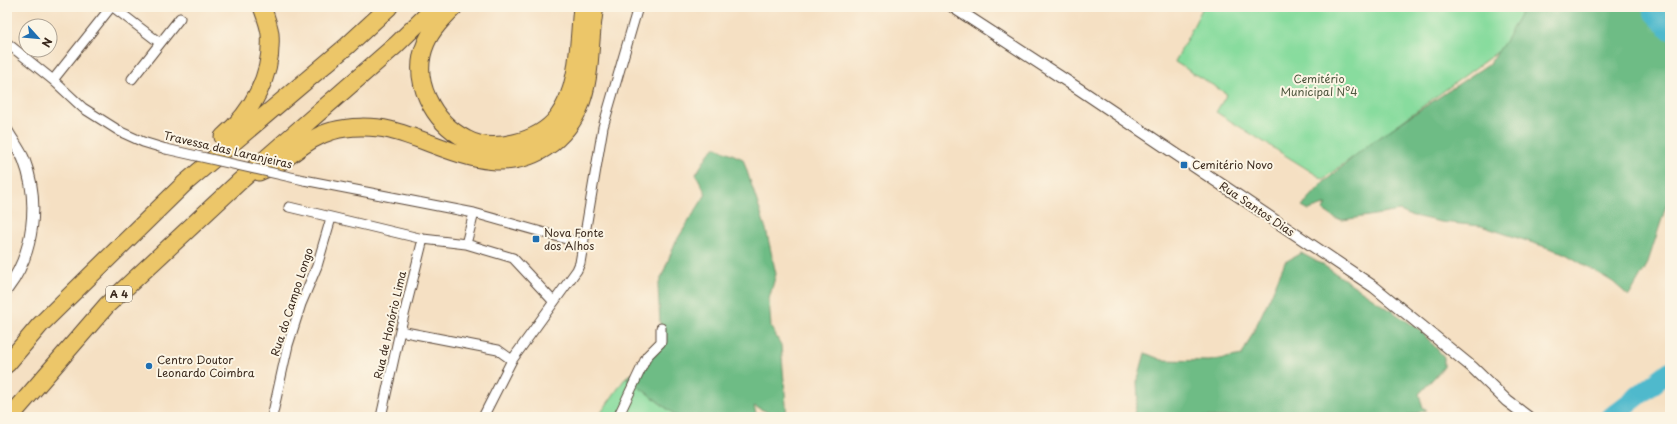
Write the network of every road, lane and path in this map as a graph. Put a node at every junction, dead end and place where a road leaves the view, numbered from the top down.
1 (112, 7) edge
2 (262, 7) edge
3 (389, 7) edge
4 (435, 7) edge
5 (454, 7) edge
6 (582, 7) edge
7 (595, 7) edge
8 (638, 7) edge
9 (953, 7) edge
10 (180, 18) dead end
11 (7, 43) edge
12 (160, 43) junction
13 (132, 79) dead end
14 (53, 80) junction
15 (7, 131) edge
16 (239, 182) junction
17 (184, 184) junction
18 (289, 207) dead end
19 (474, 212) junction
20 (331, 218) junction
21 (423, 239) junction
22 (466, 244) junction
23 (584, 244) junction
24 (7, 289) edge
25 (554, 302) junction
26 (661, 328) dead end
27 (400, 331) junction
28 (512, 360) junction
29 (7, 364) edge
30 (10, 417) edge
31 (272, 417) edge
32 (381, 417) edge
33 (483, 417) edge
34 (618, 417) edge
35 (1528, 417) edge

1 - 12 street
1 - 14 street
2 - 17 highway
3 - 17 highway
4 - 16 highway, A 4
5 - 6 highway
7 - 16 highway
8 - 23 street
9 - 35 street, Rua Santos Dias
10 - 12 street
11 - 14 street, Travessa das Laranjeiras
12 - 13 street
14 - 19 street, Travessa das Laranjeiras, bridge
15 - 24 street
16 - 30 highway, A 4
17 - 29 highway
18 - 20 street
19 - 22 street
19 - 23 street, Travessa das Laranjeiras
20 - 21 street
20 - 31 street, Rua do Campo Longo
21 - 22 street
21 - 27 street, Rua de Honório Lima
22 - 25 street
23 - 25 street
25 - 28 street
26 - 34 street
27 - 28 street
27 - 32 street, Rua de Honório Lima
28 - 33 street

